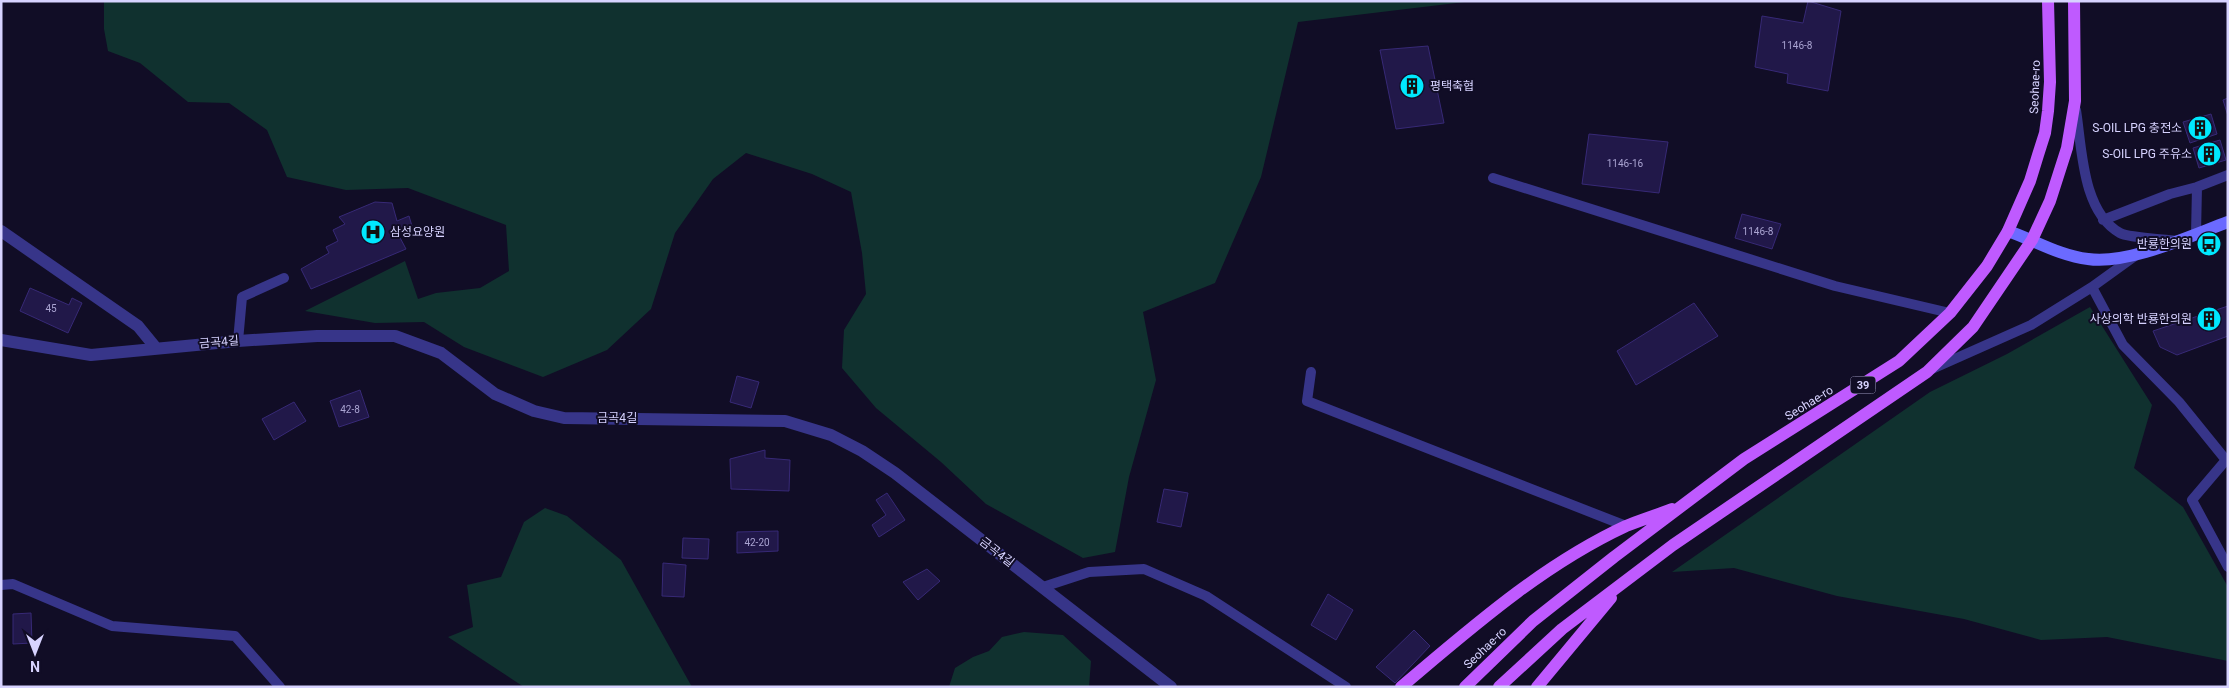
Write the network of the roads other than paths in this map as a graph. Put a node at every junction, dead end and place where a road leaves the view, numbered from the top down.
1 (2048, 1) edge
2 (2074, 1) edge
3 (2075, 101) junction
4 (2228, 176) edge
5 (1493, 178) dead end
6 (2197, 187) junction
7 (2103, 220) junction
8 (2228, 222) edge
9 (1, 231) edge
10 (2008, 231) junction
11 (2196, 234) junction
12 (2032, 240) junction
13 (2177, 241) junction
14 (2136, 255) junction
15 (284, 278) dead end
16 (2092, 287) junction
17 (1950, 313) junction
18 (1, 340) edge
19 (238, 340) junction
20 (156, 348) junction
21 (1311, 372) dead end
22 (1927, 372) junction
23 (1686, 504) junction
24 (1626, 526) junction
25 (2228, 567) edge
26 (1623, 583) junction
27 (1, 585) edge
28 (1043, 588) junction
29 (280, 687) edge
30 (1171, 687) edge
31 (1346, 687) edge
32 (1401, 687) edge
33 (1465, 687) edge
34 (1499, 687) edge
35 (1537, 687) edge

1 - 10 main road, Seohae-ro / 39
2 - 3 main road, 39
3 - 7 lane
3 - 12 main road, 39
4 - 6 lane
5 - 17 lane
6 - 7 lane
6 - 11 lane
7 - 13 lane
8 - 11 main road
9 - 20 street
10 - 12 main road
10 - 17 main road, Seohae-ro / 39
11 - 13 main road
12 - 14 main road
12 - 22 main road, 39
13 - 14 main road
14 - 16 lane
15 - 19 lane
16 - 22 lane
16 - 25 lane
17 - 23 main road, Seohae-ro / 39
18 - 20 street, 금곡4길
19 - 20 street, 금곡4길
19 - 28 street, 금곡4길
21 - 24 lane
22 - 26 main road, 39
23 - 24 main road
23 - 33 main road, Seohae-ro / 39
24 - 32 main road
26 - 34 main road, 39
26 - 35 main road
27 - 29 lane
28 - 30 street, 금곡4길
28 - 31 lane

